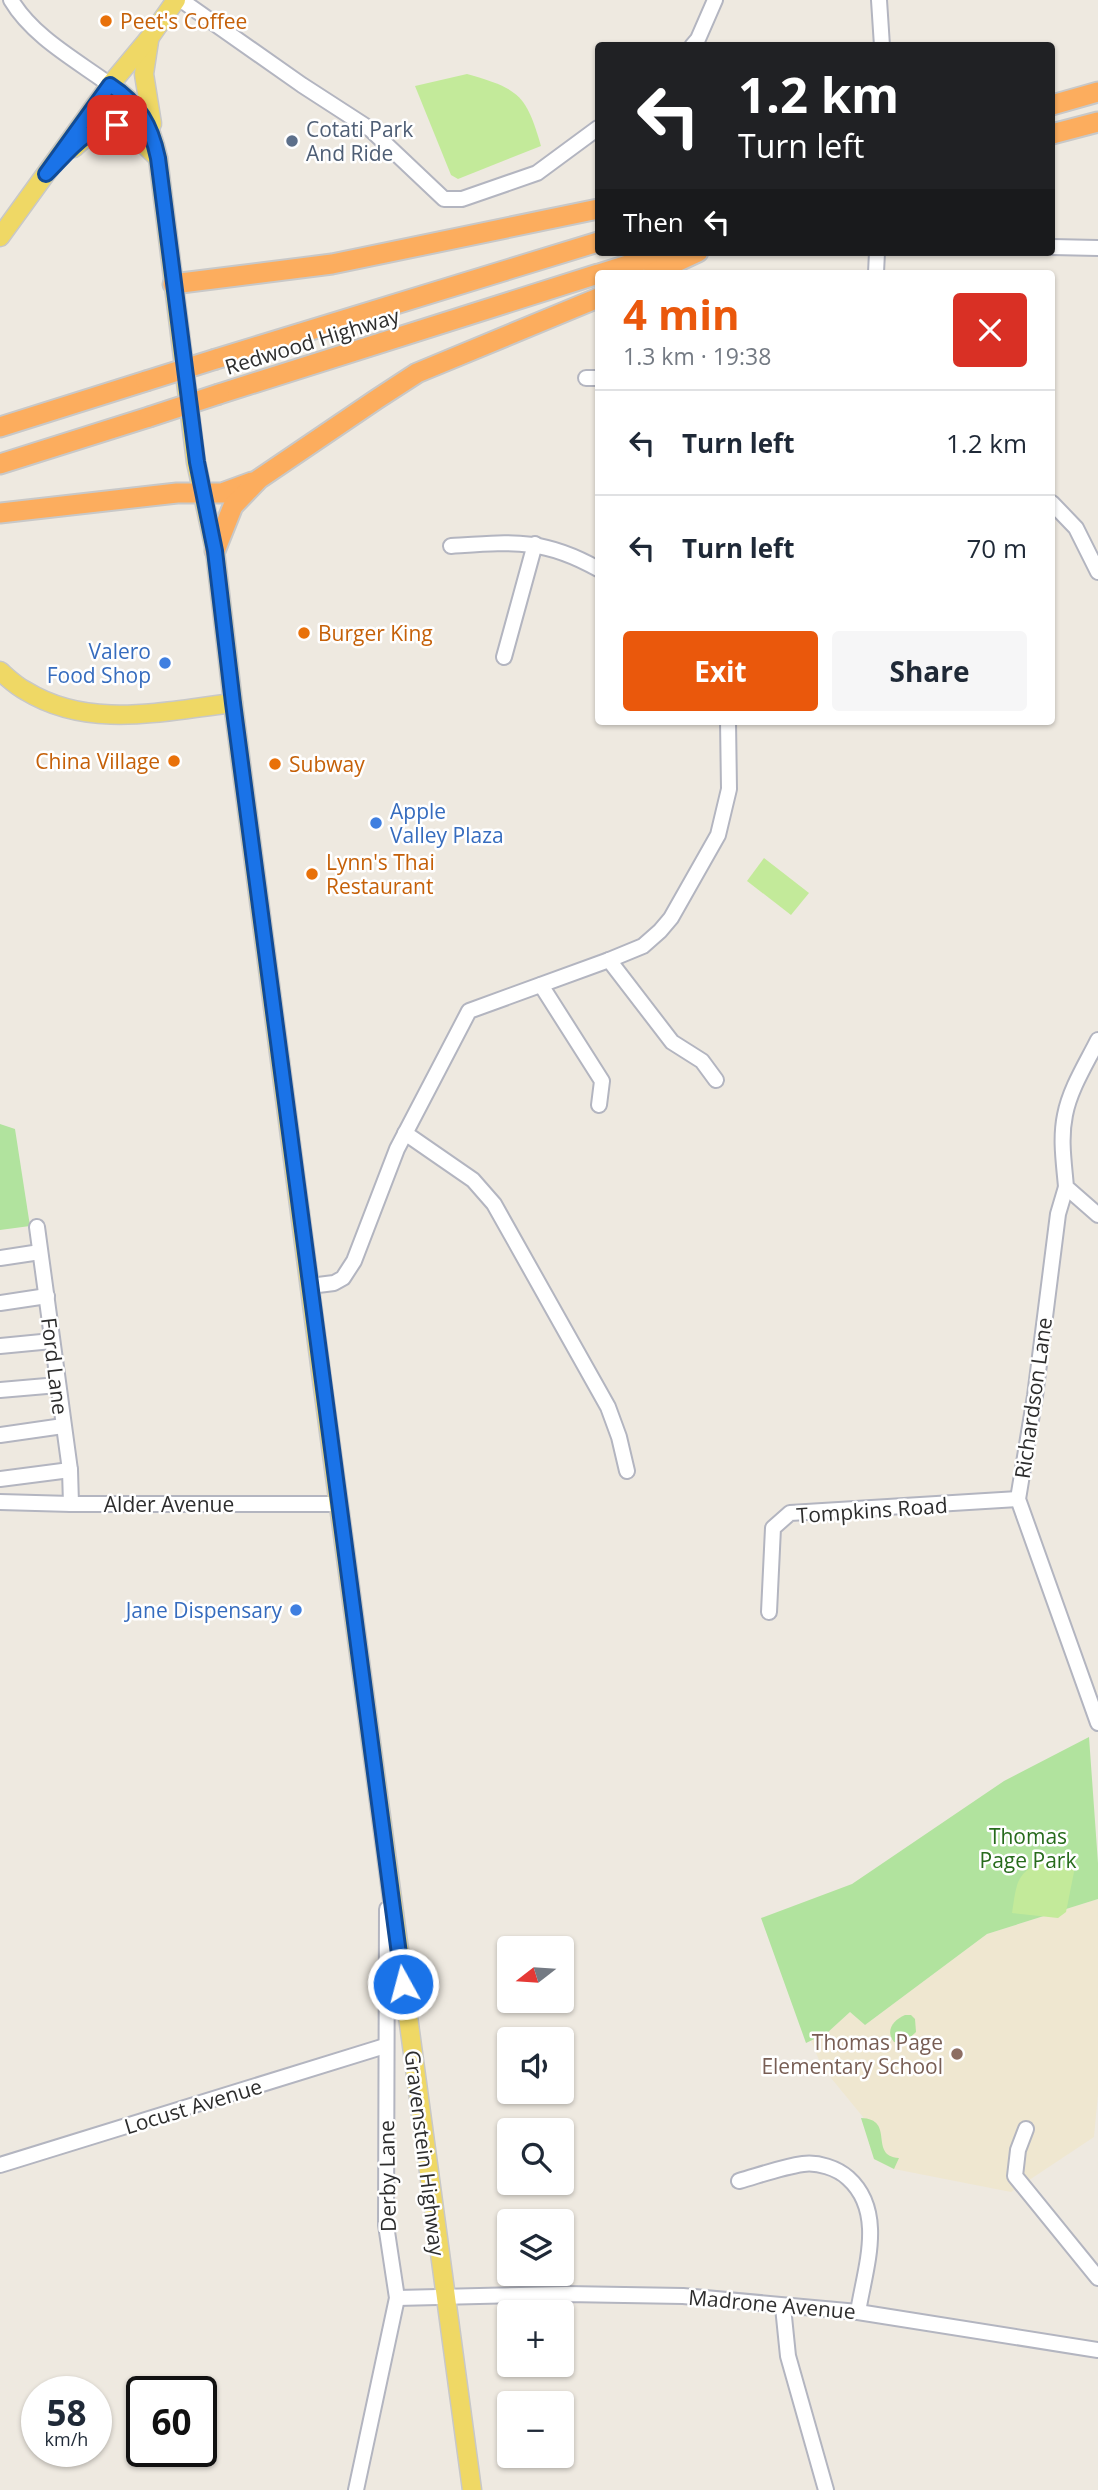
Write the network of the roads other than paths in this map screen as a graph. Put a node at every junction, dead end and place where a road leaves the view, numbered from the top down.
1 (11, 0) edge
2 (176, 0) edge
3 (181, 0) edge
4 (715, 0) edge
5 (879, 0) edge
6 (150, 37) junction
7 (695, 42) edge
8 (881, 42) edge
9 (110, 85) junction
10 (1098, 92) edge
11 (1055, 104) edge
12 (1098, 122) edge
13 (595, 130) edge
14 (1055, 133) edge
15 (156, 150) junction
16 (46, 174) junction
17 (595, 210) edge
18 (0, 237) edge
19 (595, 243) edge
20 (1055, 247) edge
21 (1098, 248) edge
22 (656, 256) edge
23 (689, 256) edge
24 (613, 270) edge
25 (659, 270) edge
26 (595, 276) edge
27 (173, 284) junction
28 (595, 299) edge
29 (0, 427) edge
30 (0, 464) edge
31 (259, 479) junction
32 (203, 493) junction
33 (1055, 506) edge
34 (0, 513) edge
35 (535, 544) junction
36 (452, 546) dead end
37 (215, 551) junction
38 (595, 568) edge
39 (1098, 572) edge
40 (504, 657) dead end
41 (0, 671) edge
42 (233, 703) junction
43 (728, 725) edge
44 (609, 960) junction
45 (541, 985) junction
46 (1098, 1040) edge
47 (716, 1080) dead end
48 (599, 1105) dead end
49 (405, 1133) junction
50 (1066, 1187) junction
51 (1098, 1215) edge
52 (37, 1227) dead end
53 (40, 1252) junction
54 (0, 1258) edge
55 (310, 1286) junction
56 (47, 1296) junction
57 (0, 1303) edge
58 (52, 1341) junction
59 (0, 1346) edge
60 (58, 1385) junction
61 (0, 1390) edge
62 (63, 1426) junction
63 (0, 1435) edge
64 (70, 1470) junction
65 (627, 1471) dead end
66 (0, 1479) edge
67 (1018, 1499) junction
68 (0, 1502) edge
69 (71, 1504) junction
70 (339, 1504) junction
71 (769, 1612) dead end
72 (1098, 1723) edge
73 (387, 1857) junction
74 (385, 2046) junction
75 (1026, 2129) dead end
76 (0, 2165) edge
77 (739, 2181) dead end
78 (1095, 2277) edge
79 (444, 2297) junction
80 (397, 2298) junction
81 (783, 2306) junction
82 (858, 2312) junction
83 (1098, 2350) edge
84 (356, 2490) edge
85 (472, 2490) edge
86 (826, 2490) edge

1 - 9 street
2 - 6 main road
3 - 13 street
4 - 7 street
5 - 8 street
6 - 9 main road
6 - 15 main road
9 - 15 main road, Gravenstein Highway
9 - 16 main road
10 - 11 highway
12 - 14 highway
15 - 16 main road
15 - 27 main road, Gravenstein Highway
16 - 18 main road
17 - 27 highway
19 - 29 highway, Redwood Highway, bridge
20 - 21 street
22 - 24 highway, Redwood Highway
23 - 25 highway
26 - 30 highway, Redwood Highway, bridge
27 - 32 main road, Gravenstein Highway
28 - 31 highway
31 - 32 highway
31 - 37 highway
32 - 34 highway
32 - 37 main road, Gravenstein Highway
33 - 39 street
35 - 36 street
35 - 38 street
35 - 40 street
37 - 42 main road, Gravenstein Highway
41 - 42 main road
42 - 55 main road, Gravenstein Highway
43 - 44 street
44 - 45 street
44 - 47 street
45 - 48 street
45 - 49 street
46 - 50 street, Richardson Lane
49 - 55 street
49 - 65 street
50 - 51 street
50 - 67 street, Richardson Lane
52 - 53 street, Ford Lane
53 - 54 street
53 - 56 street, Ford Lane
55 - 70 main road, Gravenstein Highway
56 - 57 street
56 - 58 street, Ford Lane
58 - 59 street
58 - 60 street, Ford Lane
60 - 61 street
60 - 62 street, Ford Lane
62 - 63 street
62 - 64 street, Ford Lane
64 - 66 street
64 - 69 street, Ford Lane
67 - 71 street, Tompkins Road
67 - 72 street, Richardson Lane
68 - 69 street, Alder Avenue
69 - 70 street, Alder Avenue
70 - 73 main road, Gravenstein Highway
73 - 74 street, Derby Lane
73 - 79 main road, Gravenstein Highway
74 - 76 street, Locust Avenue
74 - 80 street, Derby Lane
75 - 78 street
77 - 82 street
79 - 80 street, Madrone Avenue
79 - 81 street, Madrone Avenue
79 - 85 main road, Gravenstein Highway
80 - 84 street, Derby Lane
81 - 82 street, Madrone Avenue
81 - 86 street
82 - 83 street, Madrone Avenue

